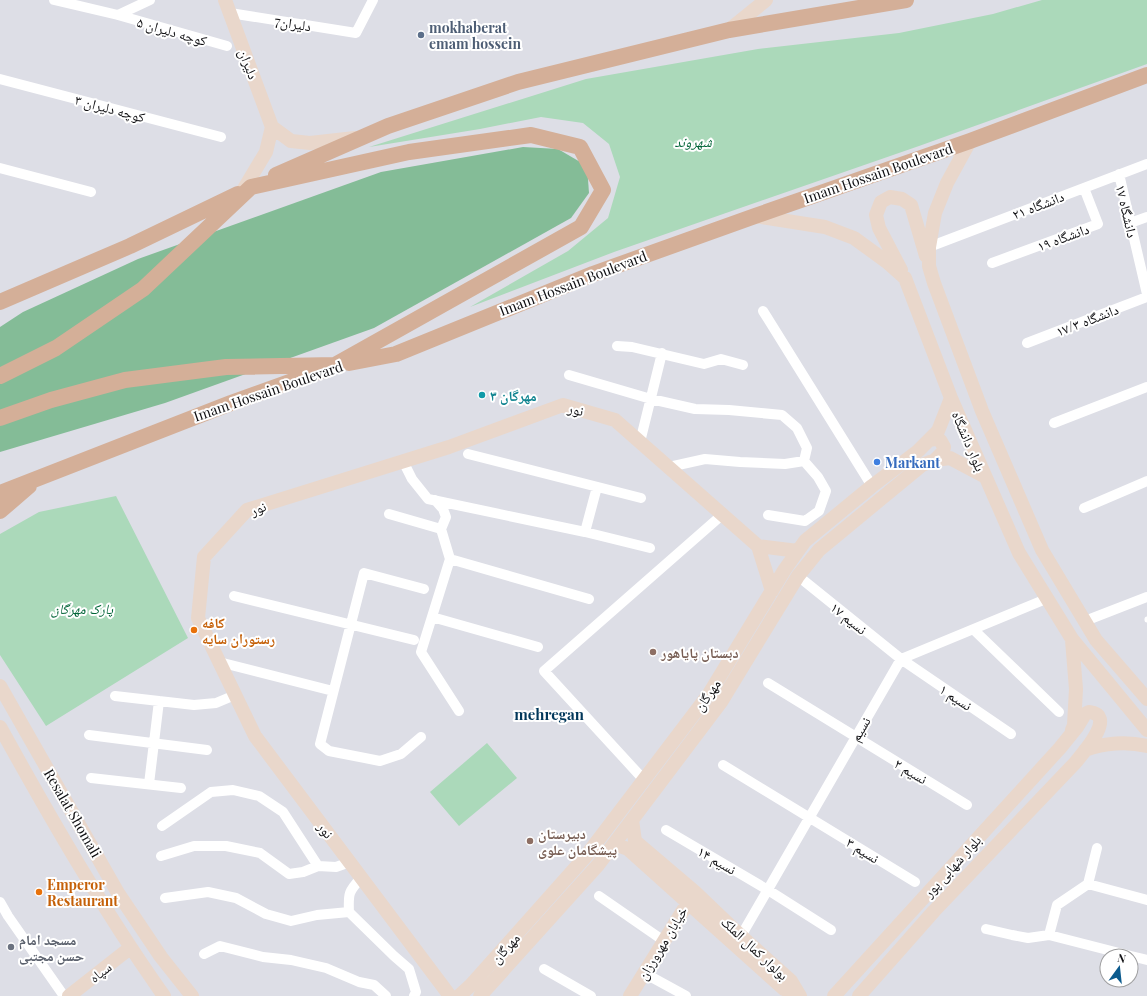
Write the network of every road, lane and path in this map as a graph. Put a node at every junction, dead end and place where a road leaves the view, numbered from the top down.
1 (54, 0) edge
2 (150, 0) edge
3 (374, 0) edge
4 (766, 0) edge
5 (868, 0) edge
6 (906, 0) edge
7 (888, 4) junction
8 (227, 6) edge
9 (118, 16) junction
10 (730, 30) junction
11 (227, 46) dead end
12 (1147, 76) edge
13 (0, 79) edge
14 (272, 127) junction
15 (220, 137) dead end
16 (362, 137) junction
17 (970, 141) junction
18 (1147, 164) edge
19 (0, 168) edge
20 (1119, 174) junction
21 (1084, 188) junction
22 (247, 189) junction
23 (92, 192) dead end
24 (755, 216) junction
25 (1147, 217) edge
26 (1130, 223) junction
27 (929, 247) junction
28 (992, 263) dead end
29 (929, 266) junction
30 (905, 278) junction
31 (1147, 295) edge
32 (0, 302) edge
33 (763, 312) dead end
34 (1027, 343) dead end
35 (617, 346) dead end
36 (662, 354) junction
37 (335, 365) junction
38 (743, 365) dead end
39 (569, 375) dead end
40 (0, 376) edge
41 (1147, 387) edge
42 (951, 398) junction
43 (651, 399) junction
44 (0, 418) edge
45 (1054, 423) dead end
46 (929, 440) junction
47 (640, 442) junction
48 (468, 454) dead end
49 (935, 460) junction
50 (804, 461) junction
51 (403, 462) junction
52 (669, 467) junction
53 (984, 476) junction
54 (40, 477) junction
55 (1012, 481) junction
56 (1147, 481) edge
57 (872, 486) junction
58 (597, 487) junction
59 (990, 489) junction
60 (0, 492) edge
61 (641, 498) dead end
62 (435, 500) junction
63 (1084, 508) dead end
64 (0, 511) edge
65 (388, 514) dead end
66 (723, 514) junction
67 (768, 515) dead end
68 (442, 529) junction
69 (585, 532) junction
70 (758, 546) junction
71 (650, 548) dead end
72 (798, 551) junction
73 (450, 559) junction
74 (798, 576) junction
75 (424, 589) dead end
76 (772, 591) junction
77 (234, 596) dead end
78 (1147, 597) edge
79 (589, 599) dead end
80 (1046, 599) junction
81 (432, 617) junction
82 (1085, 621) junction
83 (351, 624) junction
84 (974, 630) junction
85 (748, 631) junction
86 (759, 639) junction
87 (1072, 639) junction
88 (414, 640) dead end
89 (538, 646) dead end
90 (901, 659) junction
91 (219, 662) junction
92 (768, 683) dead end
93 (0, 686) edge
94 (333, 691) junction
95 (235, 695) junction
96 (115, 696) dead end
97 (1147, 699) edge
98 (159, 701) junction
99 (459, 711) dead end
100 (1059, 712) dead end
101 (0, 727) edge
102 (1147, 730) edge
103 (1011, 734) dead end
104 (89, 735) dead end
105 (1070, 736) junction
106 (422, 737) dead end
107 (855, 737) junction
108 (154, 743) junction
109 (1147, 746) edge
110 (207, 750) dead end
111 (1085, 750) junction
112 (723, 765) dead end
113 (91, 778) dead end
114 (644, 780) junction
115 (148, 784) junction
116 (181, 788) dead end
117 (967, 805) dead end
118 (810, 817) junction
119 (632, 820) junction
120 (162, 826) dead end
121 (666, 830) dead end
122 (614, 844) junction
123 (1097, 848) dead end
124 (161, 856) dead end
125 (350, 862) junction
126 (318, 866) junction
127 (361, 878) junction
128 (915, 882) dead end
129 (1088, 884) junction
130 (768, 890) junction
131 (599, 896) dead end
132 (691, 897) junction
133 (165, 898) dead end
134 (1147, 900) edge
135 (0, 902) edge
136 (349, 912) junction
137 (4, 919) edge
138 (986, 929) dead end
139 (831, 930) dead end
140 (1049, 935) junction
141 (741, 936) junction
142 (664, 941) junction
143 (130, 948) junction
144 (1100, 948) edge
145 (204, 954) dead end
146 (544, 968) dead end
147 (644, 973) junction
148 (799, 995) edge
149 (64, 996) edge
150 (69, 996) edge
151 (164, 996) edge
152 (192, 996) edge
153 (386, 996) edge
154 (414, 996) edge
155 (450, 996) edge
156 (459, 996) edge
157 (480, 996) edge
158 (590, 996) edge
159 (630, 996) edge
160 (686, 996) edge
161 (834, 996) edge
162 (859, 996) edge

1 - 9 street, کوچه دلیران ۵
2 - 9 street, کوچه دلیران ۵
3 - 8 street, دلیران7
4 - 10 street
5 - 7 street
6 - 7 main road
7 - 10 main road
8 - 14 street, دلیران
9 - 11 street, کوچه دلیران ۵
10 - 16 main road
12 - 17 main road, Imam Hossain Boulevard
13 - 15 street, کوچه دلیران ۳
14 - 16 street
14 - 22 street
16 - 22 main road
17 - 24 main road, Imam Hossain Boulevard
17 - 27 street, بلوار دانشگاه
18 - 20 street, دانشگاه ۲۱
19 - 23 street
20 - 21 street, دانشگاه ۲۱
20 - 26 street, دانشگاه ۱۷
21 - 27 street, دانشگاه ۲۱
21 - 28 street, دانشگاه ۱۹
22 - 32 main road
22 - 37 main road
22 - 40 main road
24 - 30 street, بلوار دانشگاه
24 - 37 main road, Imam Hossain Boulevard
25 - 26 street
26 - 31 street, دانشگاه ۱۷
27 - 29 street, بلوار دانشگاه
29 - 30 street
29 - 55 street, بلوار دانشگاه
30 - 42 street, بلوار دانشگاه
31 - 34 street, دانشگاه ۱۷/۳
33 - 57 street
35 - 36 street
36 - 38 street
36 - 43 street
37 - 44 main road
37 - 54 main road, Imam Hossain Boulevard
39 - 43 street
41 - 45 street
42 - 46 street, مهرگان
42 - 53 street, بلوار دانشگاه
43 - 47 street
43 - 50 street
46 - 49 street
46 - 57 street, مهرگان
47 - 51 street, نور
47 - 52 street, نور
48 - 58 street
49 - 53 street, مهرگان
49 - 74 street, مهرگان
50 - 52 street
50 - 67 street
51 - 62 street
51 - 91 street, نور
52 - 66 street, نور
53 - 59 street, بلوار دانشگاه
54 - 60 main road, Imam Hossain Boulevard
54 - 64 main road
55 - 59 street
55 - 82 street, بلوار دانشگاه
56 - 63 street
57 - 72 street, مهرگان
58 - 61 street
58 - 69 street
59 - 80 street, بلوار دانشگاه
62 - 68 street
62 - 69 street
65 - 68 street
66 - 70 street, نور
66 - 114 street
68 - 73 street
69 - 71 street
70 - 72 street
70 - 76 street
72 - 76 street, مهرگان
73 - 79 street
73 - 81 street
74 - 86 street, مهرگان
74 - 90 street, نسیم ۱۷
75 - 83 street
76 - 85 street, مهرگان
77 - 83 street
78 - 82 street
80 - 84 street
80 - 87 street, بلوار دانشگاه
81 - 89 street
81 - 99 street
82 - 97 street, بلوار دانشگاه
83 - 88 street
83 - 94 street
84 - 90 street
84 - 100 street
85 - 86 street
85 - 114 street, مهرگان
86 - 119 street, مهرگان
87 - 102 street, بلوار دانشگاه
87 - 105 street
90 - 103 street, نسیم ۱
90 - 107 street, نسیم
91 - 94 street
91 - 95 street, نور
92 - 107 street, نسیم ۲
93 - 152 street, Resalat Shomali
94 - 106 street
95 - 98 street
95 - 125 street, نور
96 - 98 street
98 - 108 street
101 - 143 street, Resalat Shomali
104 - 108 street
105 - 111 street, بلوار شهابی پور
105 - 161 street, بلوار شهابی پور
107 - 117 street, نسیم ۲
107 - 118 street, نسیم
108 - 110 street
108 - 115 street
109 - 111 street
111 - 162 street, بلوار شهابی پور
112 - 118 street, نسیم ۳
113 - 115 street
114 - 156 street, مهرگان
115 - 116 street
118 - 128 street, نسیم ۳
118 - 130 street, نسیم
119 - 122 street, مهرگان
119 - 132 street, بولوار کمال الملک
120 - 126 street
121 - 130 street, نسیم ۱۴
122 - 132 street, بولوار کمال الملک
122 - 157 street, مهرگان
123 - 129 street
124 - 126 street
125 - 126 street
125 - 127 street, نور
127 - 136 street
127 - 155 street, نور
129 - 134 street
129 - 140 street
130 - 139 street, نسیم ۱۴
130 - 141 street, نسیم
131 - 142 street
132 - 141 street, بولوار کمال الملک
132 - 142 street, خیابان مهرورزان
132 - 148 street, بولوار کمال الملک
133 - 136 street
135 - 137 street
136 - 154 street
137 - 149 street
138 - 140 street
140 - 144 street
141 - 148 street, بولوار کمال الملک
142 - 147 street, خیابان مهرورزان
143 - 150 street, سپاه
143 - 151 street, Resalat Shomali
145 - 153 street
146 - 158 street
147 - 159 street, خیابان مهرورزان
147 - 160 street

